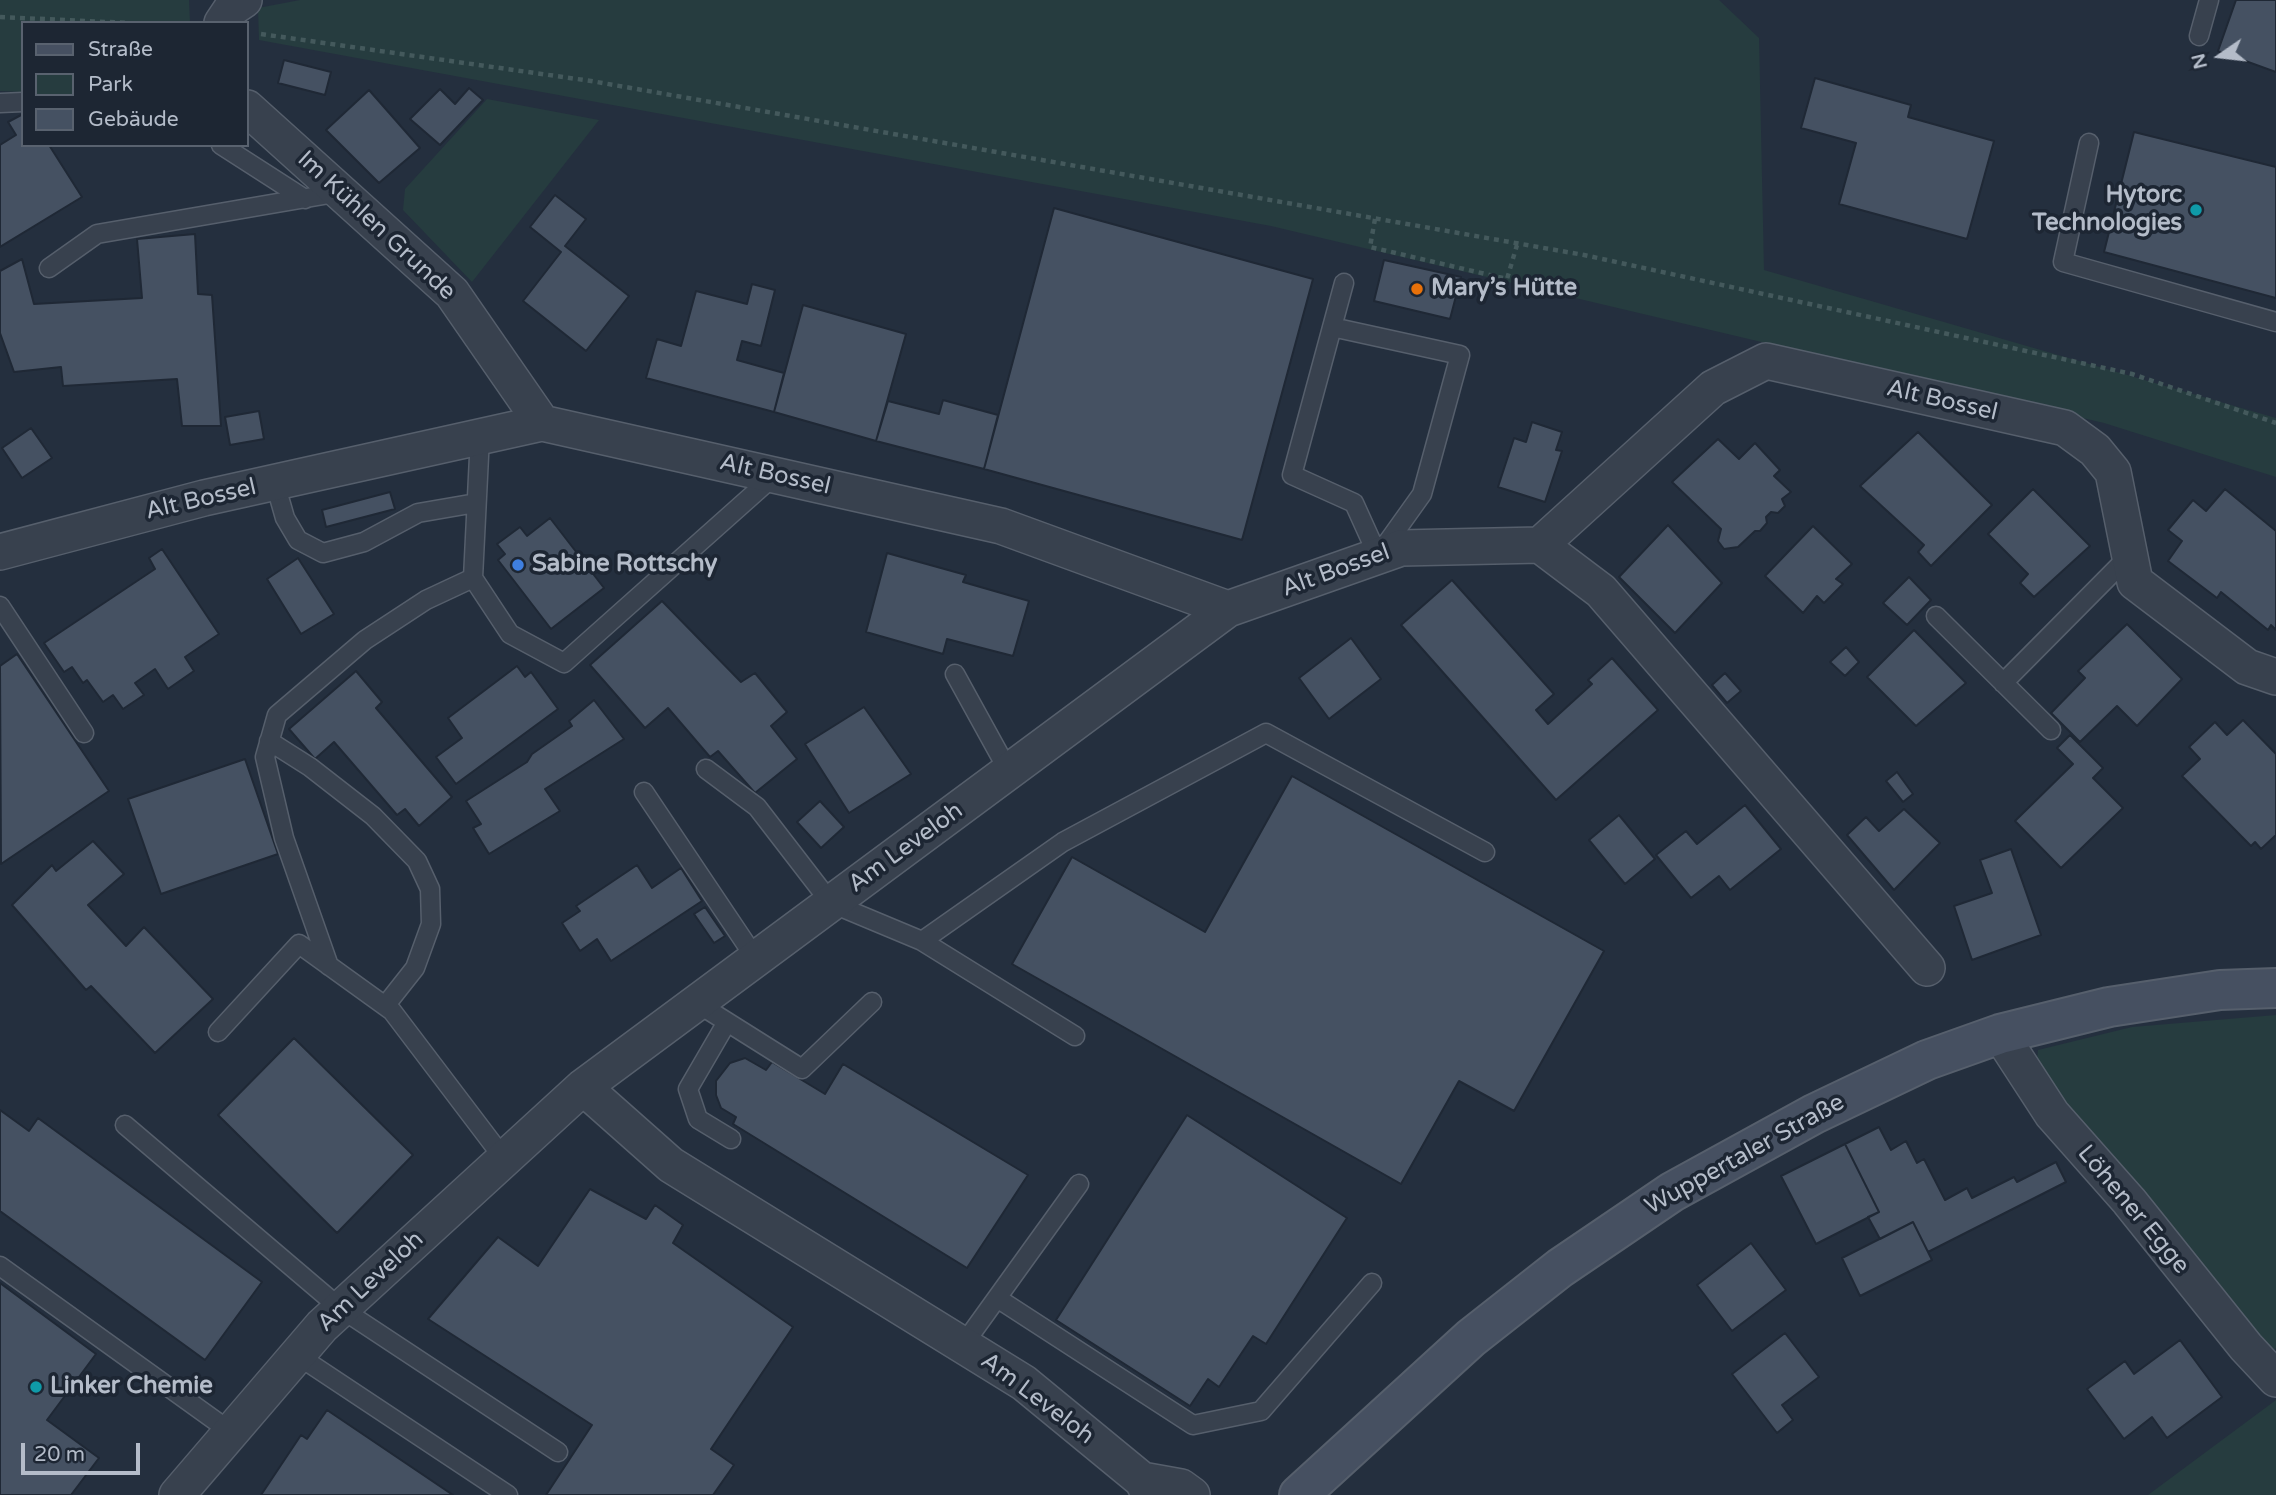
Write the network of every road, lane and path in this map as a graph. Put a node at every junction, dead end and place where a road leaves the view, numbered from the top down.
1 (2209, 0) edge
2 (0, 17) edge
3 (86, 21) edge
4 (257, 33) dead end
5 (2199, 36) dead end
6 (21, 102) edge
7 (0, 103) edge
8 (248, 109) edge
9 (2089, 143) dead end
10 (224, 147) edge
11 (341, 192) junction
12 (305, 199) junction
13 (1375, 219) junction
14 (1517, 245) junction
15 (49, 268) dead end
16 (1344, 283) dead end
17 (2276, 323) edge
18 (1332, 327) junction
19 (542, 423) junction
20 (2276, 423) edge
21 (480, 436) junction
22 (775, 475) junction
23 (275, 483) junction
24 (475, 503) junction
25 (1540, 545) junction
26 (0, 552) edge
27 (1378, 556) junction
28 (2129, 556) junction
29 (473, 578) junction
30 (0, 606) edge
31 (1228, 609) junction
32 (1936, 616) dead end
33 (955, 674) dead end
34 (2276, 677) edge
35 (2003, 683) junction
36 (2051, 730) dead end
37 (83, 733) dead end
38 (269, 741) junction
39 (706, 769) dead end
40 (1009, 772) junction
41 (644, 792) dead end
42 (1485, 852) dead end
43 (831, 904) junction
44 (922, 941) junction
45 (756, 959) junction
46 (329, 966) junction
47 (1927, 968) dead end
48 (2276, 988) edge
49 (872, 1002) dead end
50 (697, 1003) junction
51 (385, 1006) junction
52 (727, 1022) junction
53 (218, 1032) dead end
54 (2000, 1034) junction
55 (1075, 1036) dead end
56 (583, 1087) junction
57 (125, 1125) dead end
58 (731, 1139) dead end
59 (505, 1160) junction
60 (1079, 1184) dead end
61 (0, 1266) edge
62 (1372, 1283) dead end
63 (996, 1298) junction
64 (340, 1308) junction
65 (963, 1345) junction
66 (297, 1355) junction
67 (2276, 1379) edge
68 (231, 1432) junction
69 (558, 1452) dead end
70 (1146, 1488) edge
71 (177, 1495) edge
72 (508, 1495) edge
73 (1192, 1495) edge
74 (1299, 1495) edge

1 - 5 lane
2 - 3 path
4 - 13 path
6 - 7 lane
8 - 11 street, Im Kühlen Grunde
9 - 17 lane
10 - 12 lane
11 - 12 lane
11 - 19 street, Im Kühlen Grunde
12 - 15 lane
13 - 14 path
13 - 14 path
14 - 20 path
16 - 18 lane
18 - 27 lane
18 - 27 lane
19 - 21 street, Alt Bossel
19 - 22 street, Alt Bossel
21 - 23 street, Alt Bossel
21 - 24 lane
22 - 29 lane
22 - 31 street, Alt Bossel
23 - 24 lane
23 - 26 street, Alt Bossel
24 - 29 lane
25 - 27 street, Alt Bossel
25 - 28 street, Alt Bossel
25 - 47 street
27 - 31 street, Alt Bossel
28 - 34 street, Alt Bossel
28 - 35 lane
29 - 38 lane
30 - 37 lane
31 - 40 street, Am Leveloh
32 - 35 lane
33 - 40 lane
35 - 36 lane
38 - 46 lane
38 - 51 lane
39 - 43 lane
40 - 43 street, Am Leveloh
41 - 45 lane
42 - 44 lane
43 - 44 lane
43 - 45 street, Am Leveloh
44 - 55 lane
45 - 50 street, Am Leveloh
46 - 51 lane
46 - 53 lane
48 - 54 main road, Wuppertaler Straße
49 - 52 lane
50 - 52 lane
50 - 56 street, Am Leveloh
51 - 59 lane
52 - 58 lane
54 - 67 street, Löhener Egge
54 - 74 main road, Wuppertaler Straße
56 - 59 street, Am Leveloh
56 - 65 street, Am Leveloh
57 - 64 lane
59 - 64 street, Am Leveloh
60 - 63 lane
61 - 68 lane
62 - 63 lane
63 - 65 lane
64 - 66 street, Am Leveloh
64 - 69 lane
65 - 70 street, Am Leveloh
66 - 68 street, Am Leveloh
66 - 72 lane
68 - 71 street, Am Leveloh
70 - 73 street, Am Leveloh

